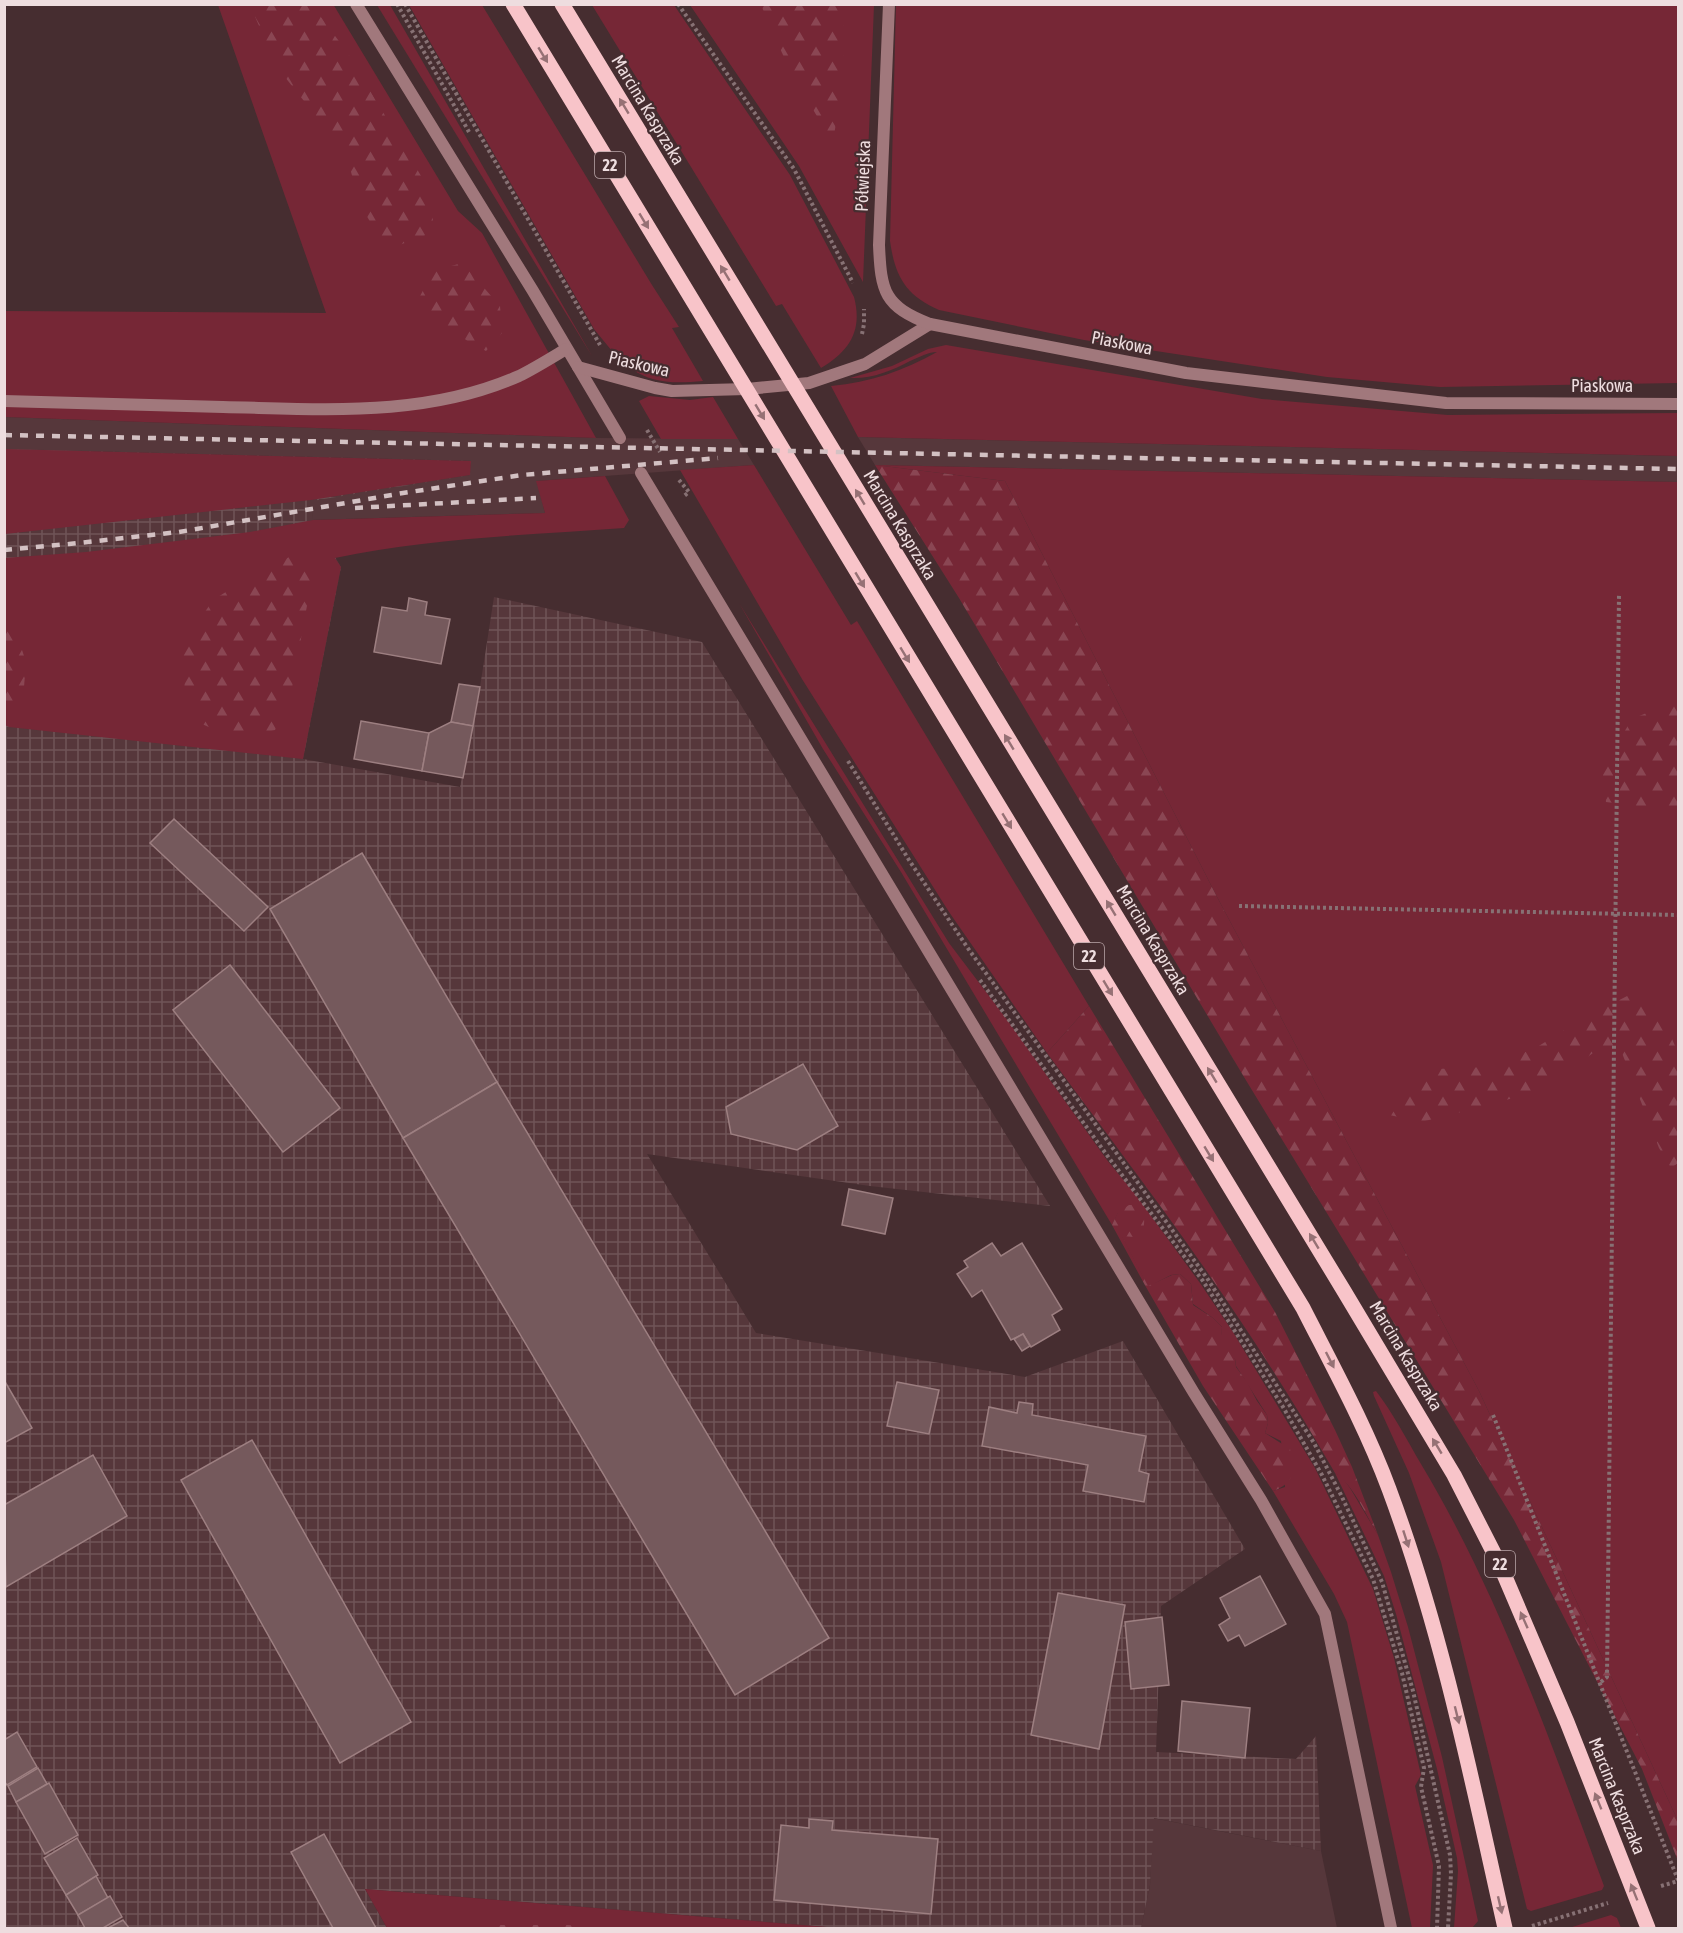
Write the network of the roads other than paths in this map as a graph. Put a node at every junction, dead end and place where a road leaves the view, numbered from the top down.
1 (356, 4) edge
2 (513, 4) edge
3 (562, 4) edge
4 (889, 4) edge
5 (930, 324) junction
6 (566, 349) junction
7 (578, 367) junction
8 (4, 401) edge
9 (1678, 404) edge
10 (620, 438) dead end
11 (641, 473) dead end
12 (1391, 1929) edge
13 (1506, 1929) edge
14 (1648, 1929) edge

1 - 6 street
2 -> 13 main road, 22
14 -> 3 main road, Marcina Kasprzaka / 22
4 - 5 street, Półwiejska
5 - 7 street, Piaskowa
5 - 9 street, Piaskowa
6 - 7 street
6 - 8 street
7 - 10 street
11 - 12 street

